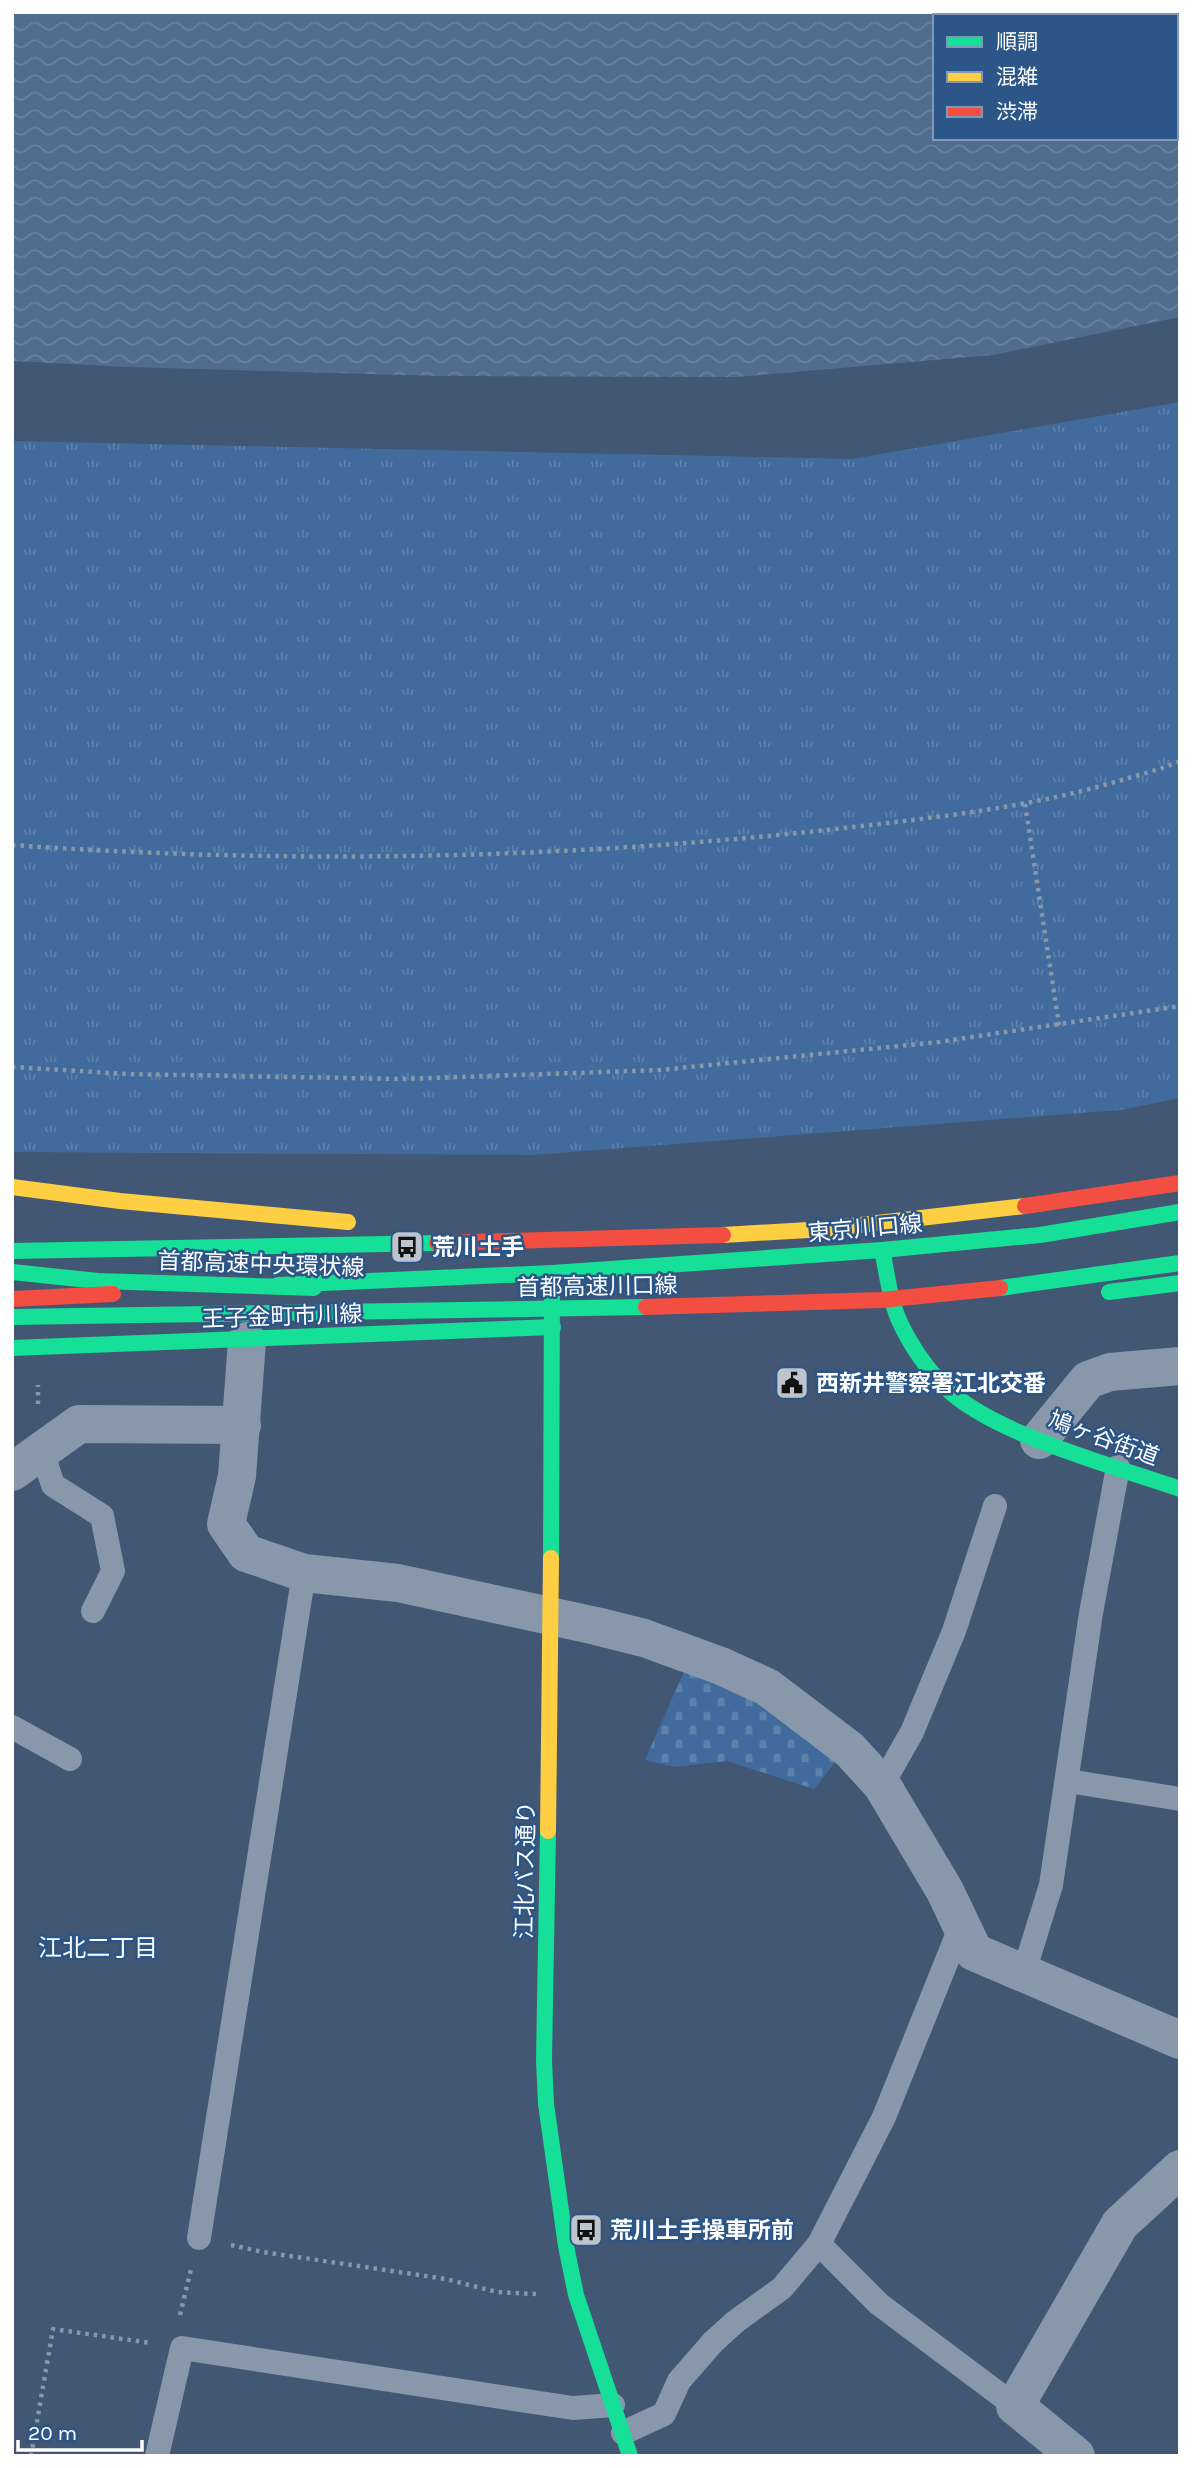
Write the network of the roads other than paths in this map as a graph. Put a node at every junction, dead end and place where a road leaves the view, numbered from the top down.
1 (1180, 1183) edge
2 (12, 1186) edge
3 (1180, 1212) edge
4 (359, 1222) dead end
5 (443, 1227) dead end
6 (670, 1237) junction
7 (882, 1250) junction
8 (12, 1251) edge
9 (1180, 1264) edge
10 (12, 1272) edge
11 (552, 1273) junction
12 (1180, 1283) edge
13 (1089, 1294) dead end
14 (12, 1299) edge
15 (760, 1304) junction
16 (12, 1317) edge
17 (560, 1327) junction
18 (247, 1341) junction
19 (12, 1348) edge
20 (1180, 1366) edge
21 (242, 1425) junction
22 (1039, 1440) junction
23 (27, 1461) edge
24 (1118, 1467) junction
25 (1180, 1489) edge
26 (995, 1506) dead end
27 (304, 1573) junction
28 (93, 1611) dead end
29 (551, 1618) junction
30 (12, 1727) edge
31 (71, 1759) dead end
32 (1068, 1780) junction
33 (882, 1785) junction
34 (1180, 1799) edge
35 (962, 1923) junction
36 (1023, 1975) junction
37 (1180, 2040) edge
38 (1180, 2169) edge
39 (199, 2238) road end
40 (819, 2244) junction
41 (613, 2405) junction
42 (1014, 2406) junction
43 (627, 2444) edge
44 (157, 2456) edge
45 (1076, 2456) edge

1 - 6 main road, 首都高速川口線
2 - 4 main road
3 - 7 main road, 東京川口線
5 - 6 main road, 首都高速川口線
6 - 8 main road, 首都高速川口線
7 - 11 main road, 東京川口線
7 - 22 main road, 鳩ヶ谷街道
9 - 15 main road, 首都高速川口線
10 - 15 main road, 首都高速中央環状線
11 - 14 main road, 王子金町市川線
11 - 17 main road, 江北バス通り
12 - 13 main road
15 - 16 main road, 首都高速川口線
17 - 18 main road, 王子金町市川線
17 - 29 main road, 江北バス通り
18 - 19 main road, 王子金町市川線
18 - 21 street
20 - 22 street
21 - 23 street
21 - 27 street
22 - 24 main road, 鳩ヶ谷街道
23 - 28 lane
24 - 25 main road, 鳩ヶ谷街道
24 - 32 lane
26 - 33 lane
27 - 29 street
27 - 39 lane
29 - 33 street
29 - 41 main road, 江北バス通り
30 - 31 lane
32 - 34 lane
32 - 36 lane
33 - 35 street
35 - 36 street
35 - 40 lane
36 - 37 street
38 - 42 street
40 - 42 lane
40 - 43 lane
41 - 43 main road, 江北バス通り
41 - 44 lane
42 - 45 street

